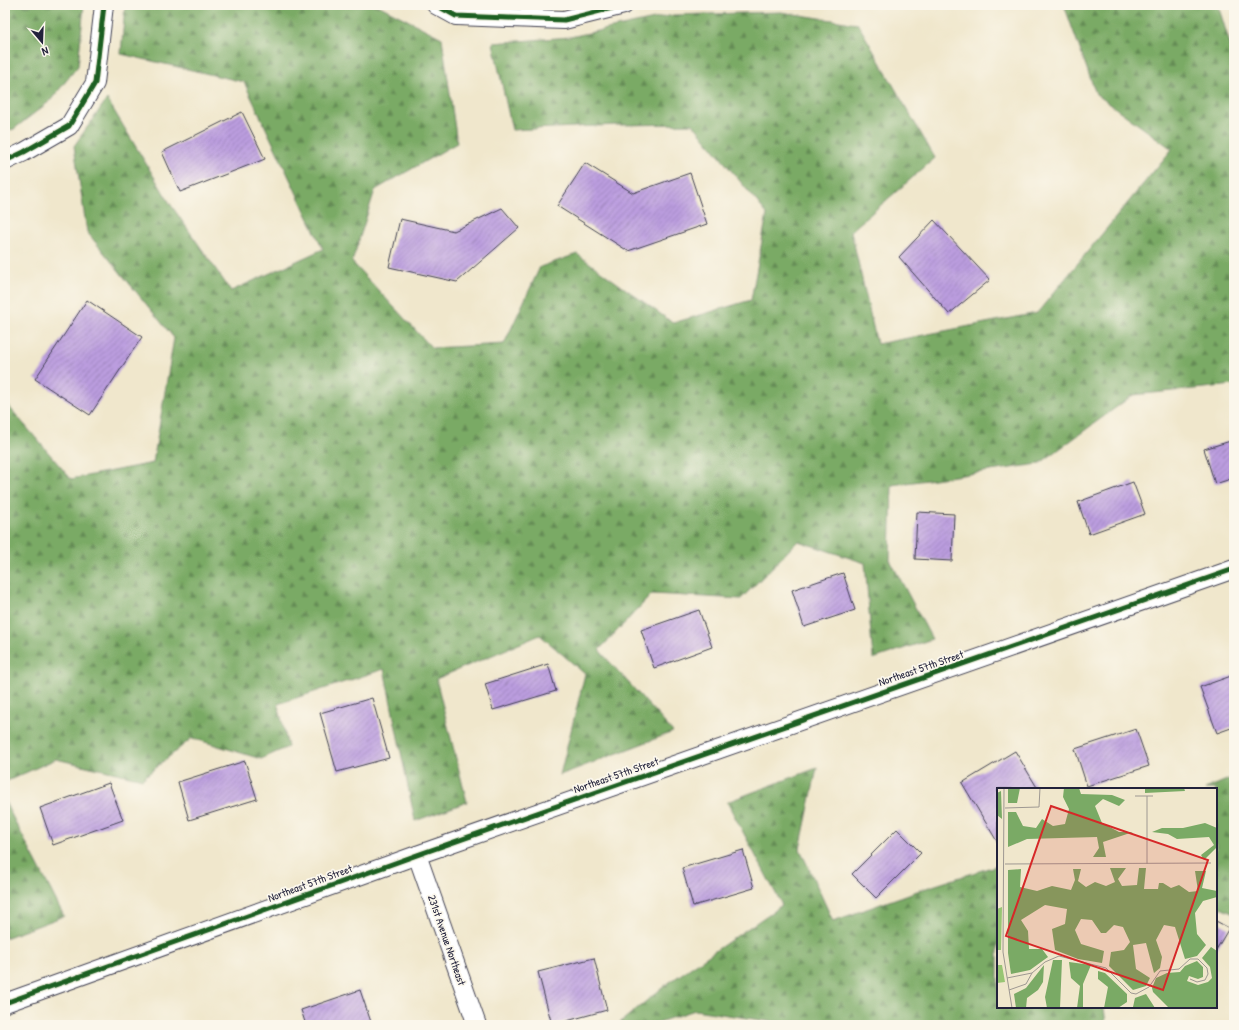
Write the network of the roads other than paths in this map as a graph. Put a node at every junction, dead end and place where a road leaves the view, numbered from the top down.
1 (104, 5) edge
2 (436, 5) edge
3 (624, 5) edge
4 (5, 161) edge
5 (1234, 569) edge
6 (417, 855) junction
7 (5, 1004) edge
8 (477, 1025) edge

1 - 4 street
2 - 3 street
5 - 6 street, Northeast 57th Street
6 - 7 street, Northeast 57th Street
6 - 8 street, 231st Avenue Northeast

